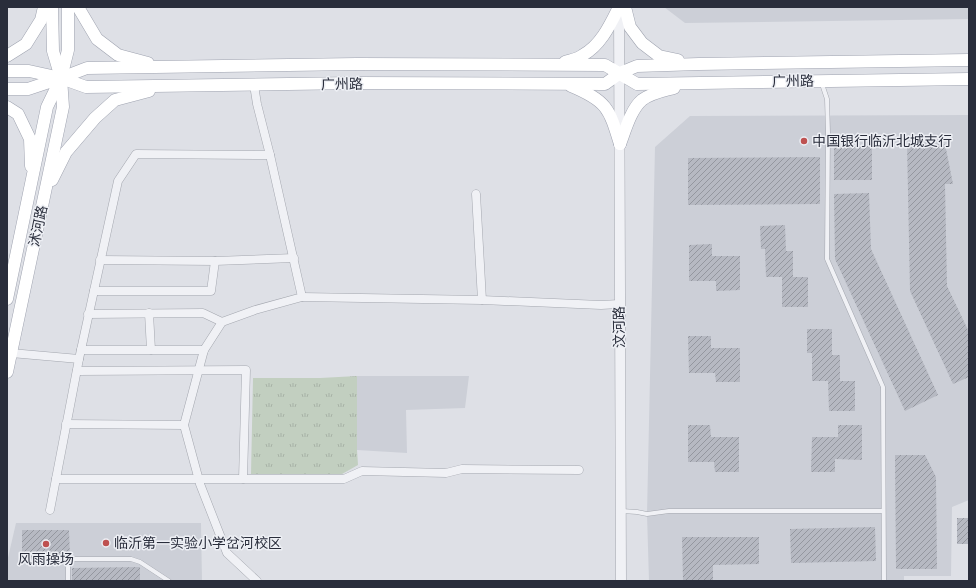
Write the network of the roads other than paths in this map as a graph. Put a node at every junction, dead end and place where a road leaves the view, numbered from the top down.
1 (44, 7) edge
2 (52, 7) edge
3 (68, 7) edge
4 (78, 7) edge
5 (619, 7) edge
6 (624, 7) edge
7 (7, 56) edge
8 (969, 60) edge
9 (699, 64) junction
10 (558, 65) junction
11 (163, 68) junction
12 (7, 71) edge
13 (620, 74) junction
14 (61, 78) junction
15 (969, 79) edge
16 (821, 80) junction
17 (696, 83) junction
18 (566, 84) junction
19 (254, 85) junction
20 (166, 86) junction
21 (7, 89) edge
22 (7, 107) edge
23 (620, 144) junction
24 (270, 155) junction
25 (32, 184) junction
26 (45, 193) junction
27 (476, 194) dead end
28 (294, 258) junction
29 (100, 260) junction
30 (215, 261) junction
31 (94, 291) junction
32 (302, 298) junction
33 (7, 299) edge
34 (482, 300) junction
35 (619, 304) junction
36 (149, 313) junction
37 (88, 314) junction
38 (222, 322) junction
39 (81, 350) junction
40 (151, 350) junction
41 (204, 350) junction
42 (11, 353) junction
43 (79, 359) junction
44 (199, 370) junction
45 (76, 371) junction
46 (7, 372) edge
47 (66, 424) junction
48 (184, 426) junction
49 (579, 470) dead end
50 (56, 479) junction
51 (199, 479) junction
52 (243, 479) junction
53 (50, 510) dead end
54 (621, 511) junction
55 (883, 511) junction
56 (68, 581) edge
57 (169, 581) edge
58 (258, 581) edge
59 (621, 581) edge
60 (884, 581) edge

1 - 7 main road
2 - 14 main road, 沭河路
3 - 14 main road, 沭河路
4 - 11 main road
5 - 10 main road
5 - 13 street, 汶河路
6 - 9 main road
6 - 13 street, 汶河路
8 - 9 main road, 广州路
9 - 13 main road, 广州路
10 - 11 main road, 广州路
10 - 13 main road, 广州路
11 - 14 main road, 广州路
12 - 14 main road, 广州路
13 - 17 main road, 广州路
13 - 18 main road, 广州路
13 - 23 street, 汶河路
14 - 20 main road, 广州路
14 - 21 main road, 广州路
14 - 25 main road, 沭河路
14 - 26 main road, 沭河路
15 - 16 main road, 广州路
16 - 17 main road, 广州路
16 - 55 lane
17 - 23 main road
18 - 19 main road, 广州路
18 - 23 main road
19 - 20 main road, 广州路
19 - 24 street
20 - 26 main road
22 - 25 main road
23 - 35 street, 汶河路
24 - 28 street
24 - 29 street
25 - 33 main road, 沭河路
26 - 42 main road, 沭河路
27 - 34 street
28 - 30 street
28 - 32 street
29 - 30 street
29 - 31 street
30 - 31 street
31 - 37 street
32 - 34 street
32 - 38 street
34 - 35 street
35 - 54 street, 汶河路
36 - 37 street
36 - 38 street
36 - 40 street
37 - 39 street
38 - 41 street
39 - 40 street
39 - 43 street
40 - 41 street
41 - 44 street
42 - 43 street
42 - 46 main road, 沭河路
43 - 45 street
44 - 45 street
44 - 48 street
44 - 52 street
45 - 47 street
47 - 48 street
47 - 50 street
48 - 51 street
49 - 52 street
50 - 51 street
50 - 53 street
51 - 52 street
51 - 58 street
54 - 55 lane
54 - 59 street, 汶河路
55 - 60 lane
56 - 57 lane

